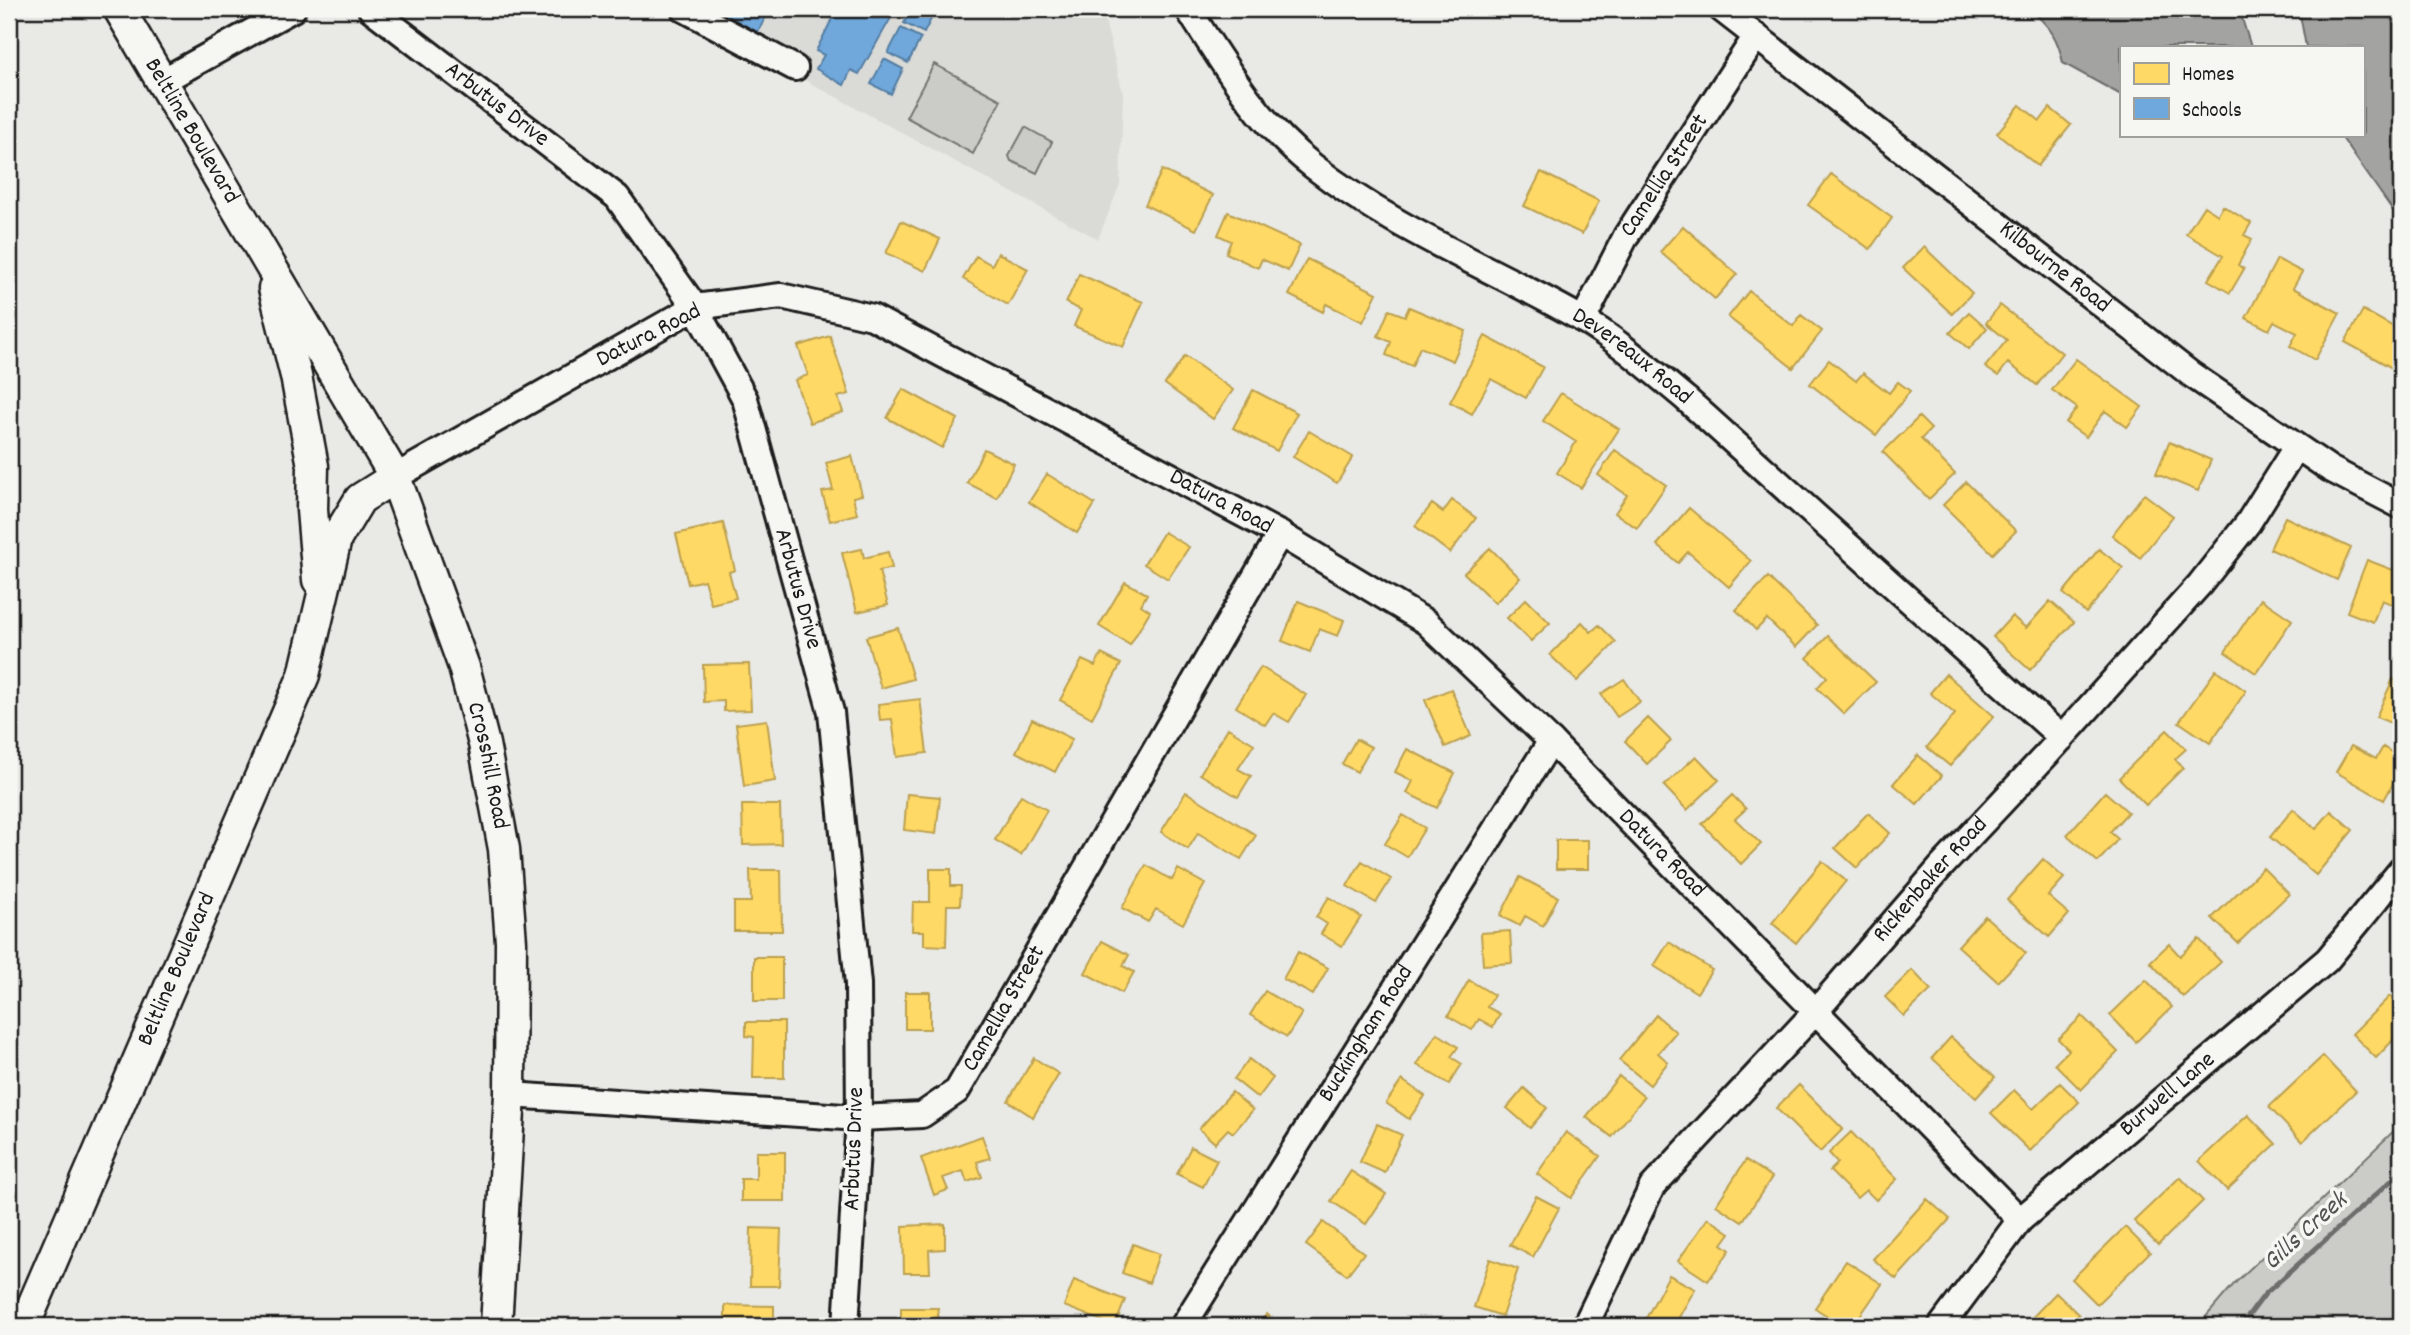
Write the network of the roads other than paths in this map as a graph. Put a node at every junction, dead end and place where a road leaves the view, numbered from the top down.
1 (119, 9) edge
2 (293, 9) edge
3 (371, 9) edge
4 (684, 9) edge
5 (1188, 9) edge
6 (1721, 9) edge
7 (1756, 36) junction
8 (794, 68) dead end
9 (164, 79) junction
10 (264, 252) junction
11 (695, 307) junction
12 (1583, 320) junction
13 (2296, 447) junction
14 (395, 477) junction
15 (2401, 506) edge
16 (1280, 534) junction
17 (321, 608) junction
18 (2062, 738) junction
19 (1551, 741) junction
20 (2401, 870) edge
21 (1817, 1010) junction
22 (510, 1096) junction
23 (859, 1118) junction
24 (2020, 1220) junction
25 (24, 1326) edge
26 (496, 1326) edge
27 (846, 1326) edge
28 (1183, 1326) edge
29 (1585, 1326) edge
30 (1941, 1326) edge

1 - 9 main road, Beltline Boulevard
2 - 9 street
3 - 11 street, Arbutus Drive
4 - 8 street
5 - 12 street, Devereaux Road
6 - 7 street, Kilbourne Road
7 - 12 street, Camellia Street
7 - 13 street, Kilbourne Road
9 - 10 main road, Beltline Boulevard
10 - 14 main road, Crosshill Road
10 - 17 main road
11 - 14 street, Datura Road
11 - 16 street, Datura Road
11 - 23 street, Arbutus Drive
12 - 18 street, Devereaux Road
13 - 15 street, Kilbourne Road
13 - 18 street, Rickenbaker Road
14 - 17 main road, Datura Road
14 - 22 main road, Crosshill Road
16 - 19 street, Datura Road
16 - 23 street, Camellia Street
17 - 25 main road, Beltline Boulevard
18 - 21 street, Rickenbaker Road
19 - 21 street, Datura Road
19 - 28 street, Buckingham Road
20 - 24 street, Burwell Lane
21 - 24 street, Datura Road
21 - 29 street, Rickenbaker Road
22 - 23 street, Camellia Street
22 - 26 main road, Crosshill Road
23 - 27 street, Arbutus Drive
24 - 30 street, Burwell Lane

